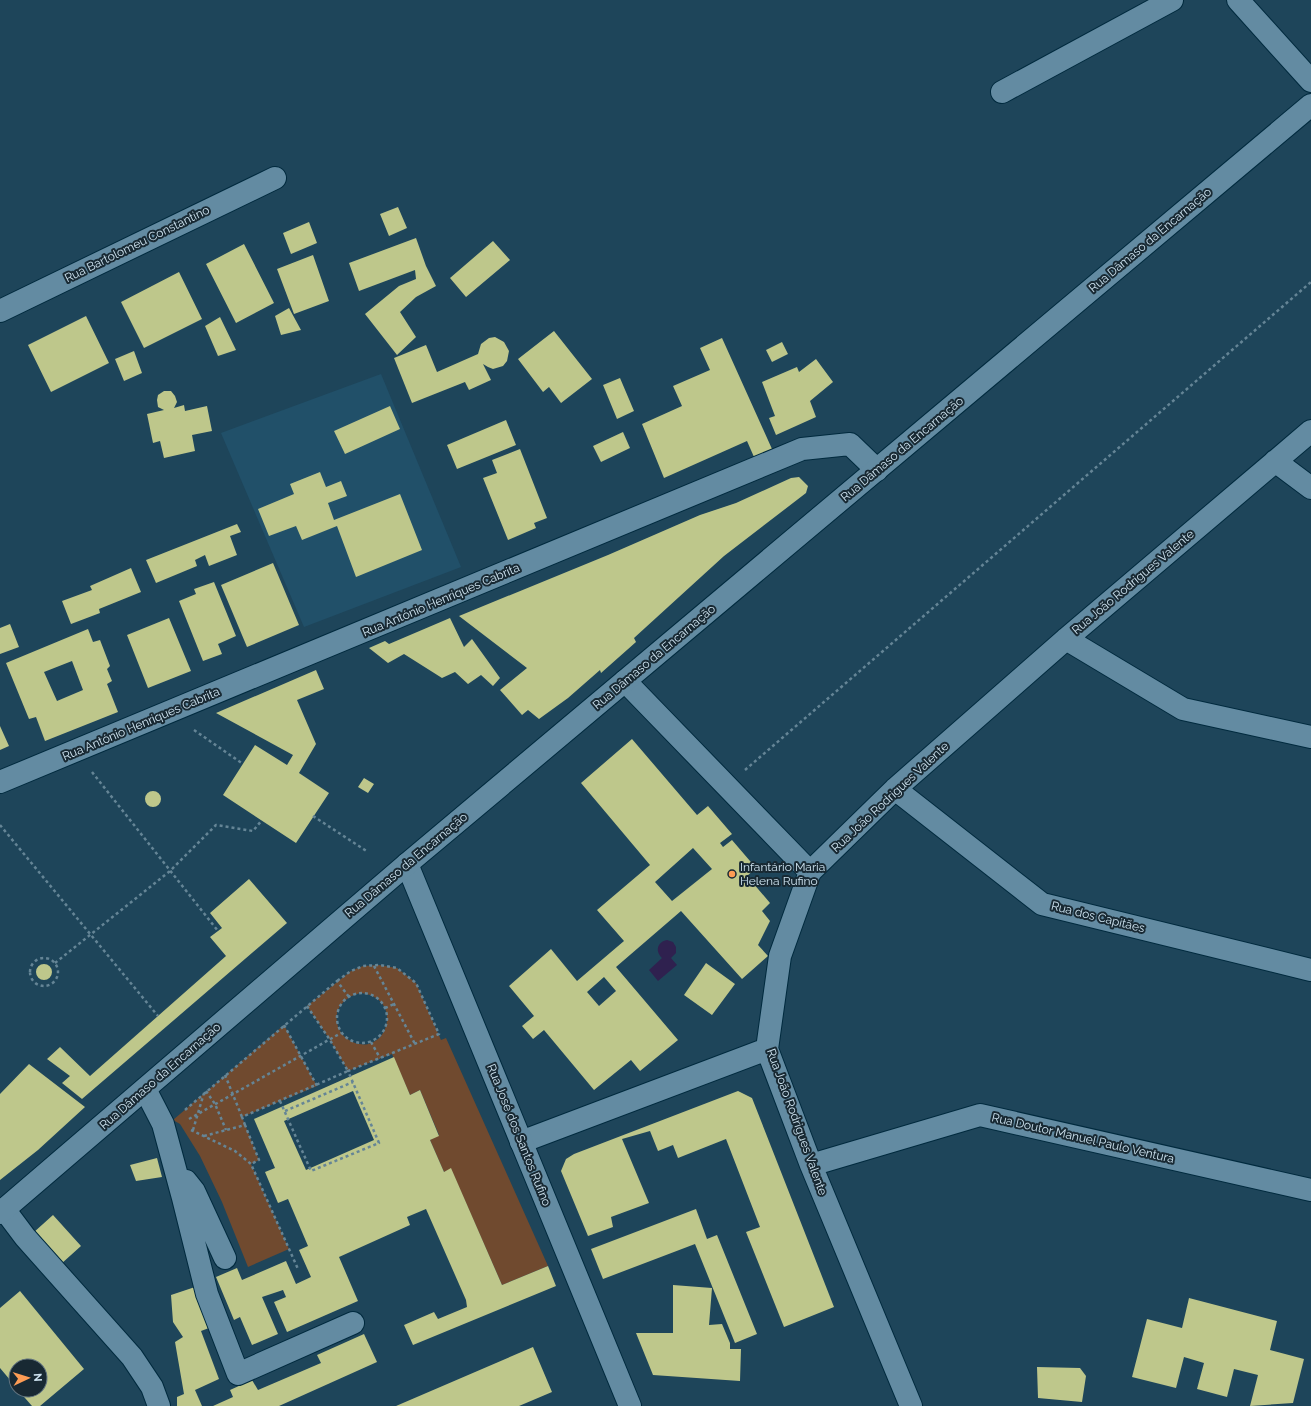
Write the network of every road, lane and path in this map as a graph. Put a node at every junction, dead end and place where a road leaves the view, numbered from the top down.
1 (1172, 0) edge
2 (1238, 0) edge
3 (1311, 81) edge
4 (1002, 92) dead end
5 (1311, 105) edge
6 (275, 178) dead end
7 (1311, 282) edge
8 (0, 311) edge
9 (1311, 430) edge
10 (1275, 461) junction
11 (877, 470) junction
12 (1311, 488) edge
13 (1066, 639) junction
14 (625, 681) junction
15 (194, 729) dead end
16 (1311, 737) edge
17 (243, 764) dead end
18 (88, 766) dead end
19 (0, 782) edge
20 (726, 786) junction
21 (895, 789) junction
22 (314, 816) dead end
23 (262, 820) dead end
24 (0, 825) edge
25 (368, 852) dead end
26 (407, 864) junction
27 (170, 871) junction
28 (810, 872) junction
29 (218, 931) dead end
30 (91, 934) junction
31 (55, 964) junction
32 (374, 966) junction
33 (1311, 970) edge
34 (337, 981) junction
35 (349, 997) junction
36 (394, 1004) junction
37 (307, 1006) junction
38 (385, 1008) junction
39 (158, 1016) dead end
40 (284, 1025) junction
41 (341, 1033) junction
42 (330, 1040) junction
43 (371, 1042) junction
44 (415, 1044) junction
45 (767, 1049) junction
46 (301, 1056) junction
47 (380, 1058) junction
48 (348, 1071) junction
49 (224, 1075) junction
50 (353, 1082) junction
51 (317, 1086) junction
52 (145, 1088) junction
53 (205, 1091) junction
54 (233, 1094) junction
55 (280, 1101) junction
56 (215, 1104) junction
57 (285, 1111) junction
58 (198, 1114) junction
59 (242, 1117) junction
60 (172, 1124) junction
61 (245, 1125) junction
62 (192, 1130) junction
63 (226, 1130) junction
64 (204, 1136) junction
65 (521, 1142) junction
66 (251, 1164) junction
67 (811, 1164) junction
68 (174, 1166) junction
69 (1311, 1190) edge
70 (2, 1211) edge
71 (226, 1258) dead end
72 (298, 1269) dead end
73 (353, 1323) dead end
74 (159, 1406) edge
75 (630, 1406) edge
76 (911, 1406) edge

1 - 4 street
2 - 3 street
5 - 11 street, Rua Dâmaso da Encarnação
6 - 8 street, Rua Bartolomeu Constantino
7 - 20 path
9 - 10 street, Rua João Rodrigues Valente
10 - 12 street
10 - 13 street, Rua João Rodrigues Valente
11 - 14 street, Rua Dâmaso da Encarnação
11 - 19 street, Rua António Henriques Cabrita
13 - 16 street
13 - 21 street, Rua João Rodrigues Valente
14 - 20 street
14 - 26 street, Rua Dâmaso da Encarnação
15 - 17 path
18 - 27 path
20 - 28 street
21 - 28 street, Rua João Rodrigues Valente
21 - 33 street, Rua dos Capitães
22 - 25 path
23 - 27 path
24 - 30 path
26 - 52 street, Rua Dâmaso da Encarnação
26 - 65 street, Rua José dos Santos Rufino
27 - 29 path
27 - 30 path
28 - 45 street, Rua João Rodrigues Valente
30 - 31 path
30 - 39 path
31 - 31 path
32 - 34 path
32 - 36 path
32 - 44 path
34 - 35 path
34 - 37 path
35 - 38 path
35 - 41 path
36 - 38 path
36 - 44 path
37 - 40 path
37 - 42 path
38 - 43 path
40 - 46 path
40 - 49 path
41 - 42 path
41 - 43 path
42 - 46 path
42 - 48 path
43 - 47 path
44 - 47 path
45 - 65 street
45 - 67 street, Rua João Rodrigues Valente
46 - 51 path
46 - 54 path
47 - 48 path
48 - 50 path
48 - 51 path
49 - 53 path
49 - 54 path
50 - 57 path
50 - 57 path
51 - 55 path
52 - 60 street
52 - 70 street, Rua Dâmaso da Encarnação
53 - 56 path
53 - 58 path
53 - 60 path
54 - 56 path
54 - 59 path
55 - 57 path
55 - 59 path
56 - 58 path
56 - 63 path
58 - 60 path
58 - 62 path
59 - 61 path
60 - 62 path
60 - 68 street
61 - 63 path
61 - 66 path
62 - 64 path
63 - 64 path
64 - 66 path
65 - 75 street, Rua José dos Santos Rufino
66 - 72 path
67 - 69 street, Rua Doutor Manuel Paulo Ventura
67 - 76 street, Rua João Rodrigues Valente
68 - 71 street
68 - 73 street
70 - 74 street

